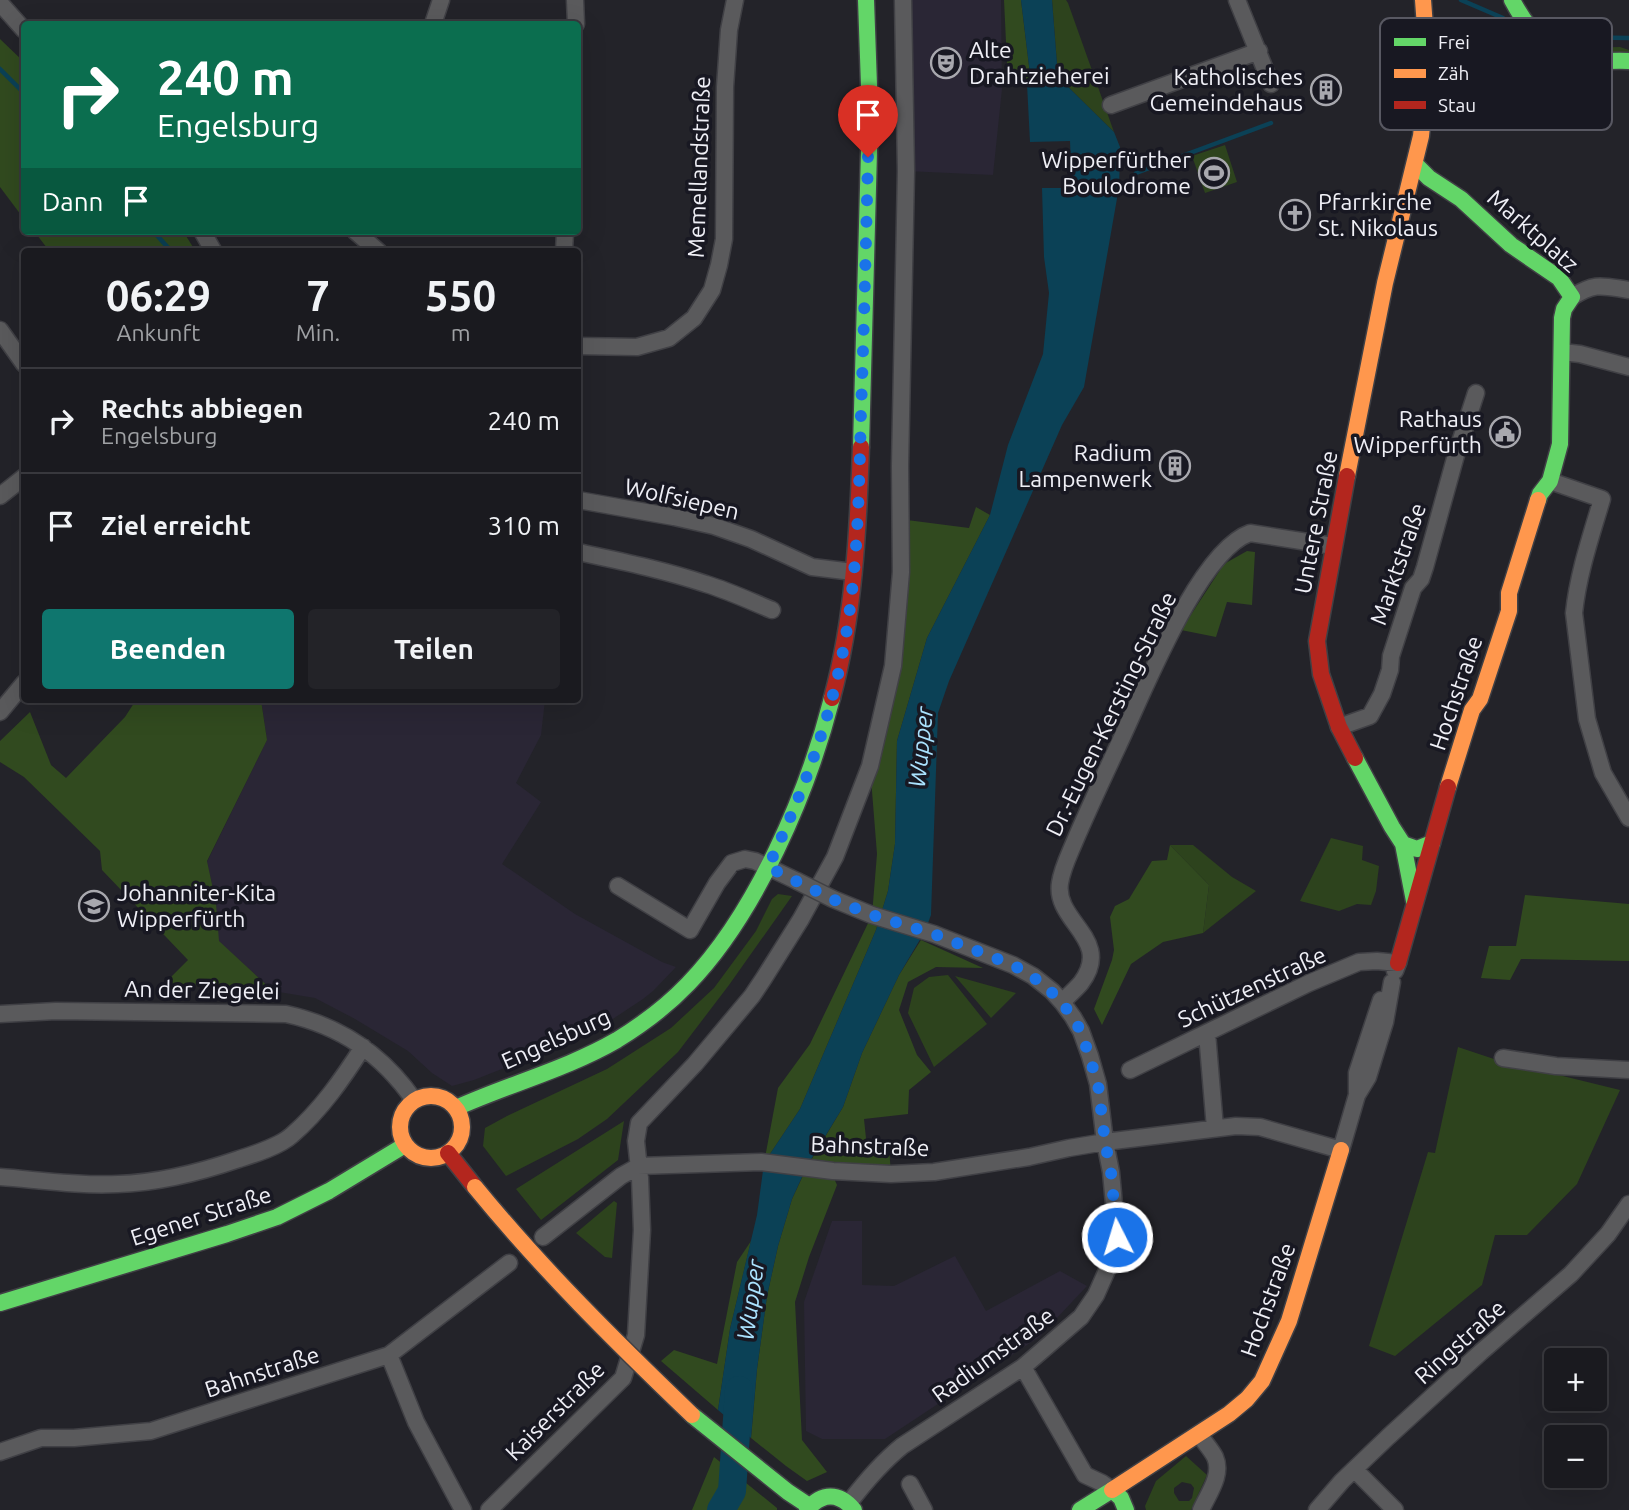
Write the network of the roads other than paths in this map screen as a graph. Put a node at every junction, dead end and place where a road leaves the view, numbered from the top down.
1 (441, 0) edge
2 (575, 0) edge
3 (722, 0) edge
4 (866, 0) edge
5 (903, 0) edge
6 (1237, 0) edge
7 (1423, 0) edge
8 (1516, 1) edge
9 (0, 3) edge
10 (734, 6) edge
11 (1424, 18) edge
12 (1523, 18) edge
13 (434, 21) edge
14 (576, 21) edge
15 (21, 27) edge
16 (1259, 51) junction
17 (1271, 85) dead end
18 (1111, 105) dead end
19 (1421, 130) edge
20 (1415, 164) junction
21 (1429, 178) junction
22 (1409, 186) junction
23 (360, 235) edge
24 (374, 248) edge
25 (1629, 290) edge
26 (1572, 297) junction
27 (0, 330) edge
28 (581, 346) edge
29 (1562, 352) junction
30 (21, 361) edge
31 (1629, 367) edge
32 (1476, 393) dead end
33 (1561, 420) joint
34 (21, 480) edge
35 (1550, 481) junction
36 (0, 496) edge
37 (581, 501) edge
38 (1333, 546) junction
39 (581, 553) edge
40 (853, 572) junction
41 (772, 611) dead end
42 (21, 687) edge
43 (0, 712) edge
44 (1339, 727) junction
45 (1629, 818) edge
46 (1432, 844) junction
47 (1403, 845) junction
48 (768, 867) junction
49 (618, 886) dead end
50 (1415, 905) junction
51 (1398, 963) junction
52 (1062, 1002) junction
53 (0, 1014) edge
54 (1207, 1033) junction
55 (363, 1047) junction
56 (1503, 1058) dead end
57 (1130, 1070) dead end
58 (1629, 1070) edge
59 (414, 1100) junction
60 (456, 1108) junction
61 (1215, 1128) junction
62 (1105, 1142) junction
63 (405, 1145) junction
64 (1341, 1150) junction
65 (448, 1153) junction
66 (639, 1166) junction
67 (0, 1177) edge
68 (1629, 1204) edge
69 (543, 1237) dead end
70 (509, 1263) dead end
71 (0, 1303) edge
72 (389, 1355) junction
73 (1023, 1367) junction
74 (1199, 1434) junction
75 (0, 1452) edge
76 (1355, 1470) junction
77 (909, 1484) dead end
78 (1112, 1490) junction
79 (851, 1507) edge
80 (808, 1508) edge
81 (463, 1510) edge
82 (489, 1510) edge
83 (924, 1510) edge
84 (1080, 1510) edge
85 (1126, 1510) edge
86 (1200, 1510) edge
87 (1317, 1510) edge
88 (1395, 1510) edge

1 - 13 street
2 - 14 street
3 - 10 street, Memellandstraße
4 - 40 main road, Engelsburg
5 - 66 street, Kaiserstraße
6 - 16 street
7 - 11 main road, Untere Straße
8 - 12 main road
9 - 15 street
10 - 28 street, Memellandstraße
16 - 17 street
16 - 18 street
19 - 20 main road, Untere Straße
20 - 21 main road, Marktplatz
20 - 22 main road, Untere Straße
21 - 22 main road
21 - 26 main road, Marktplatz
22 - 38 main road, Untere Straße
23 - 24 street
25 - 26 street
26 - 29 main road, Marktplatz
27 - 30 street
29 - 31 street
29 - 33 main road, Marktplatz
32 - 44 street, Marktstraße
33 - 35 main road, Hochstraße
34 - 36 street
35 - 45 street
35 - 46 main road, Hochstraße
37 - 40 street, Wolfsiepen
38 - 44 main road, Untere Straße
38 - 52 street, Dr.-Eugen-Kersting-Straße
39 - 41 street
40 - 48 main road, Engelsburg
42 - 43 street
44 - 47 main road, Untere Straße
46 - 47 main road
46 - 50 main road, Hochstraße
47 - 50 main road, Untere Straße
48 - 49 street
48 - 52 street, Radiumstraße, bridge
48 - 60 main road, Engelsburg
50 - 51 main road, Hochstraße
51 - 54 street, Schützenstraße
51 - 64 street, Hochstraße
52 - 62 street, Radiumstraße
53 - 55 street, An der Ziegelei
54 - 57 street, Schützenstraße
54 - 61 street
55 - 59 street, An der Ziegelei
55 - 67 street
56 - 58 street
59 - 60 main road
59 - 63 main road
60 - 65 main road
61 - 62 street, Bahnstraße
61 - 64 street, Bahnstraße
62 - 66 street, Bahnstraße
62 - 73 street, Radiumstraße
63 - 65 main road
63 - 71 main road, Egener Straße
64 - 74 main road, Hochstraße
65 - 80 main road, bridge
66 - 69 street
66 - 82 street, Kaiserstraße
68 - 76 street, Ringstraße
70 - 72 street, Bahnstraße
72 - 75 street, Bahnstraße
72 - 81 street
73 - 78 street
73 - 79 street, Radiumstraße
74 - 78 main road, Hochstraße
74 - 86 street
76 - 87 street, Ringstraße
76 - 88 street
77 - 83 street
78 - 84 main road, Hochstraße
78 - 85 main road
79 - 80 main road

